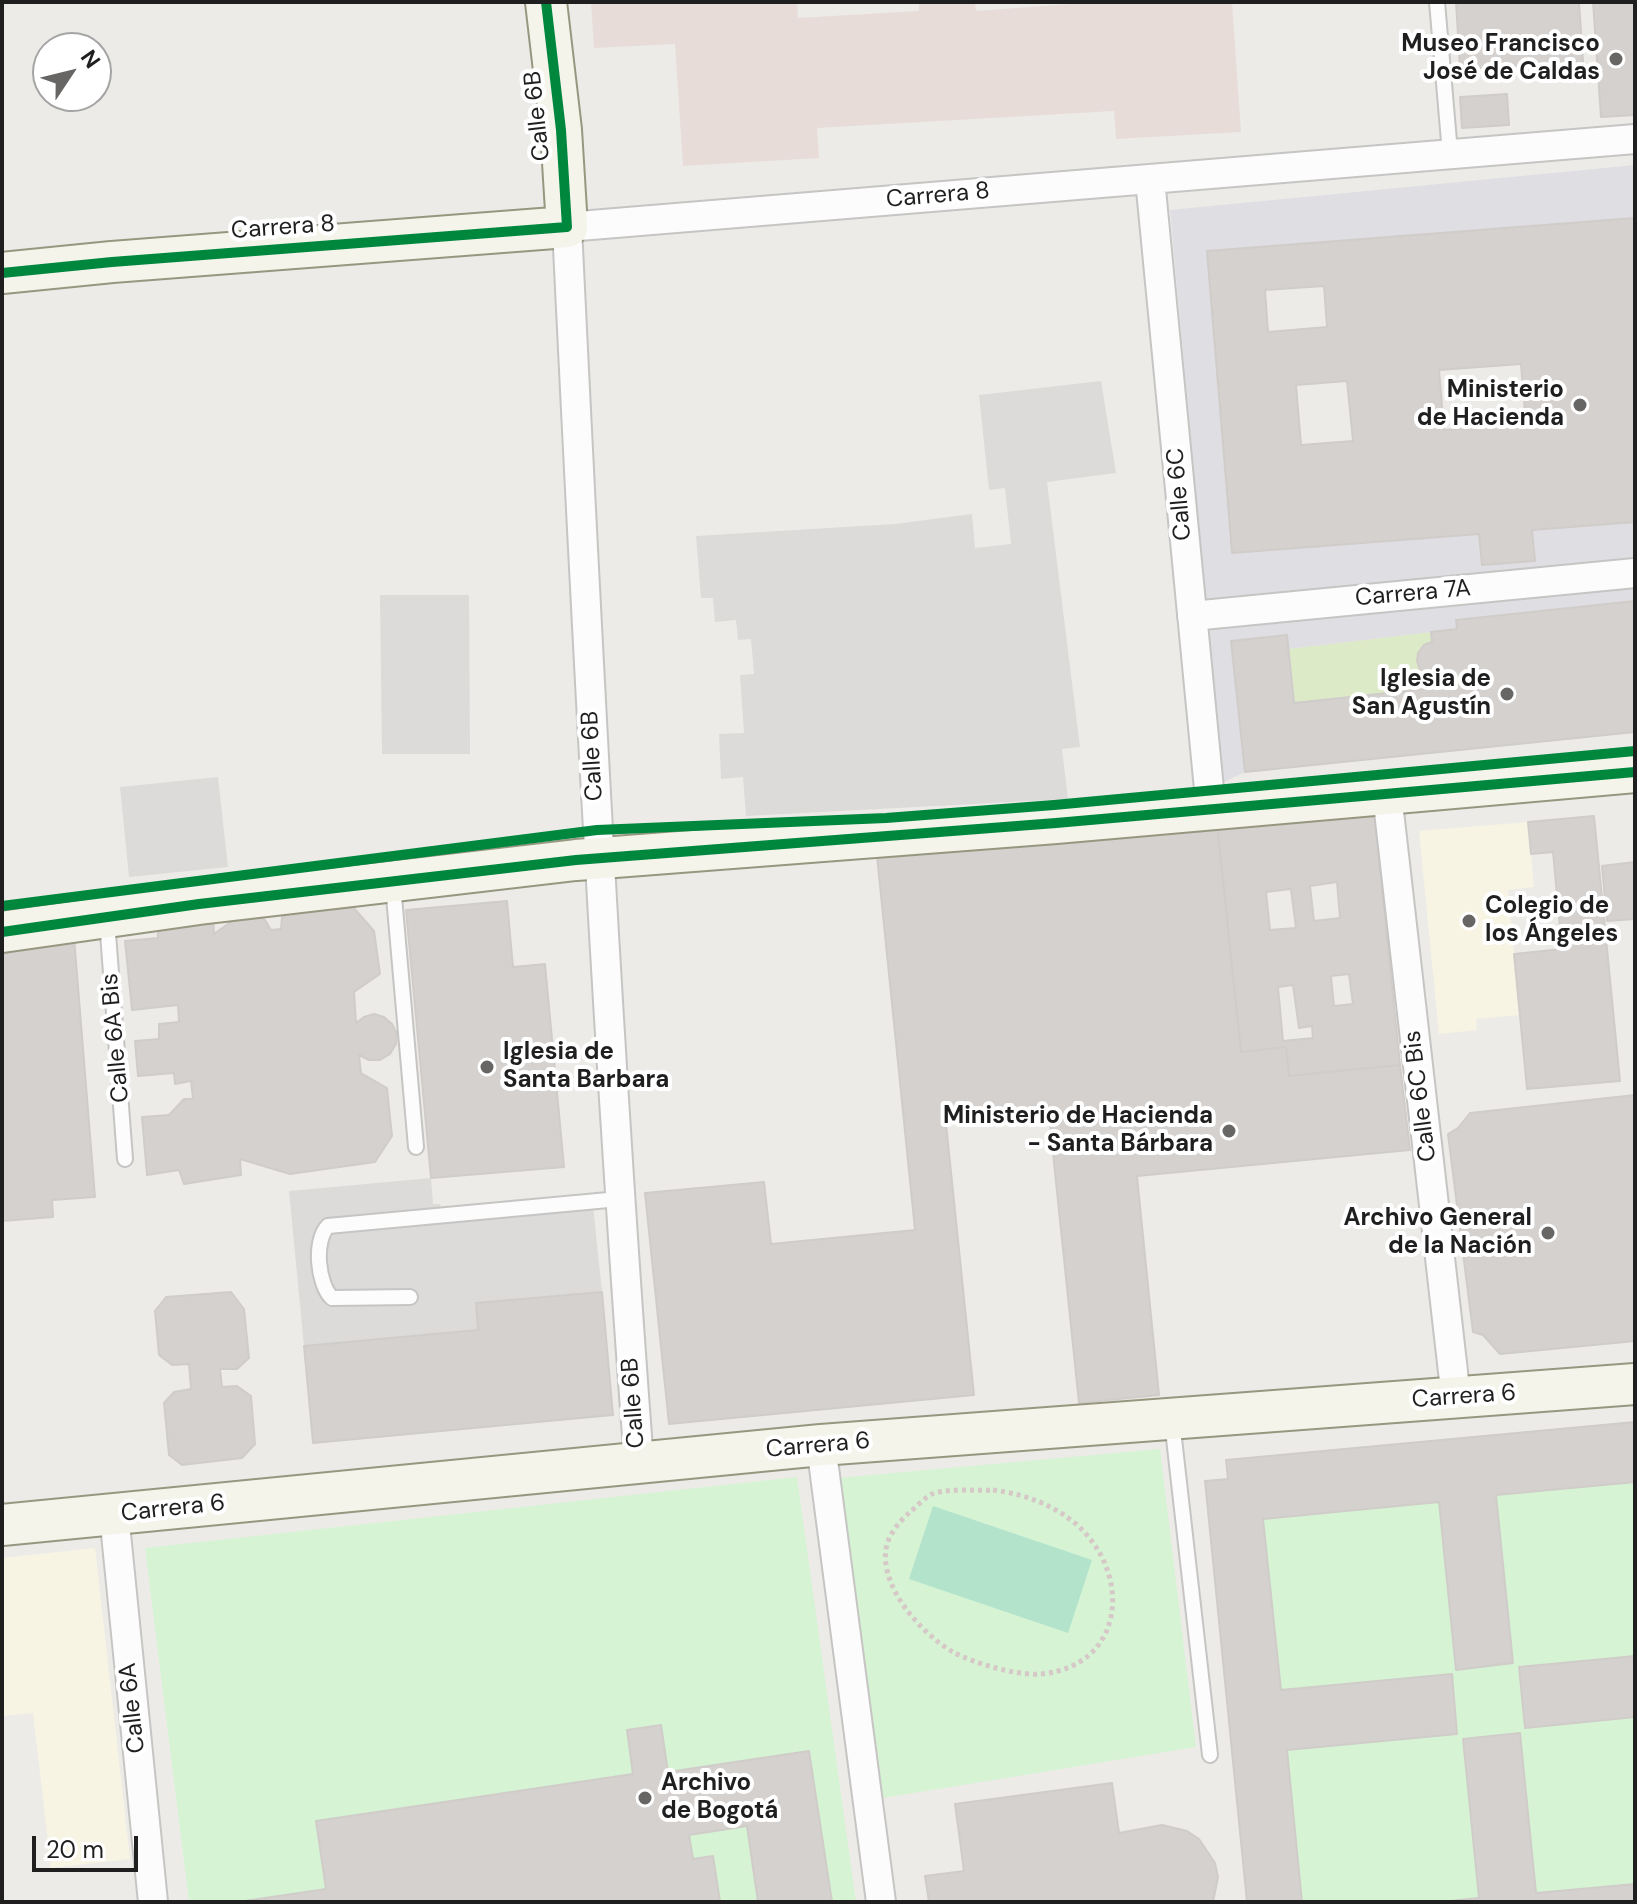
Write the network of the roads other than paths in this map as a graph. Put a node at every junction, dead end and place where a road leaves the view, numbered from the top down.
1 (546, 2) edge
2 (1437, 2) edge
3 (1635, 139) edge
4 (1450, 153) junction
5 (1150, 179) junction
6 (567, 227) junction
7 (2, 273) edge
8 (1635, 573) edge
9 (1192, 616) junction
10 (1635, 772) edge
11 (1387, 794) junction
12 (1211, 810) junction
13 (598, 858) junction
14 (392, 881) junction
15 (106, 917) junction
16 (2, 932) edge
17 (416, 1147) dead end
18 (125, 1159) dead end
19 (619, 1199) junction
20 (410, 1297) dead end
21 (1635, 1384) edge
22 (1456, 1398) junction
23 (1172, 1420) junction
24 (821, 1445) junction
25 (639, 1463) junction
26 (114, 1514) junction
27 (2, 1525) edge
28 (1210, 1755) dead end
29 (153, 1902) edge
30 (881, 1902) edge

1 - 6 street, Calle 6B
2 - 4 lane
3 - 4 street, Carrera 8
4 - 5 street, Carrera 8
5 - 6 street, Carrera 8
5 - 9 street, Calle 6C
6 - 7 street, Carrera 8
6 - 13 street, Calle 6B
8 - 9 street, Carrera 7A
9 - 12 street, Calle 6C
10 - 11 street
11 - 12 street
11 - 22 street, Calle 6C Bis
12 - 13 street
13 - 14 street
13 - 19 street, Calle 6B
14 - 15 street
14 - 17 lane
15 - 16 street
15 - 18 lane, Calle 6A Bis
19 - 20 lane
19 - 25 street, Calle 6B
21 - 22 street, Carrera 6
22 - 23 street, Carrera 6
23 - 24 street, Carrera 6
23 - 28 lane
24 - 25 street, Carrera 6
24 - 30 street
25 - 26 street, Carrera 6
26 - 27 street, Carrera 6
26 - 29 street, Calle 6A

